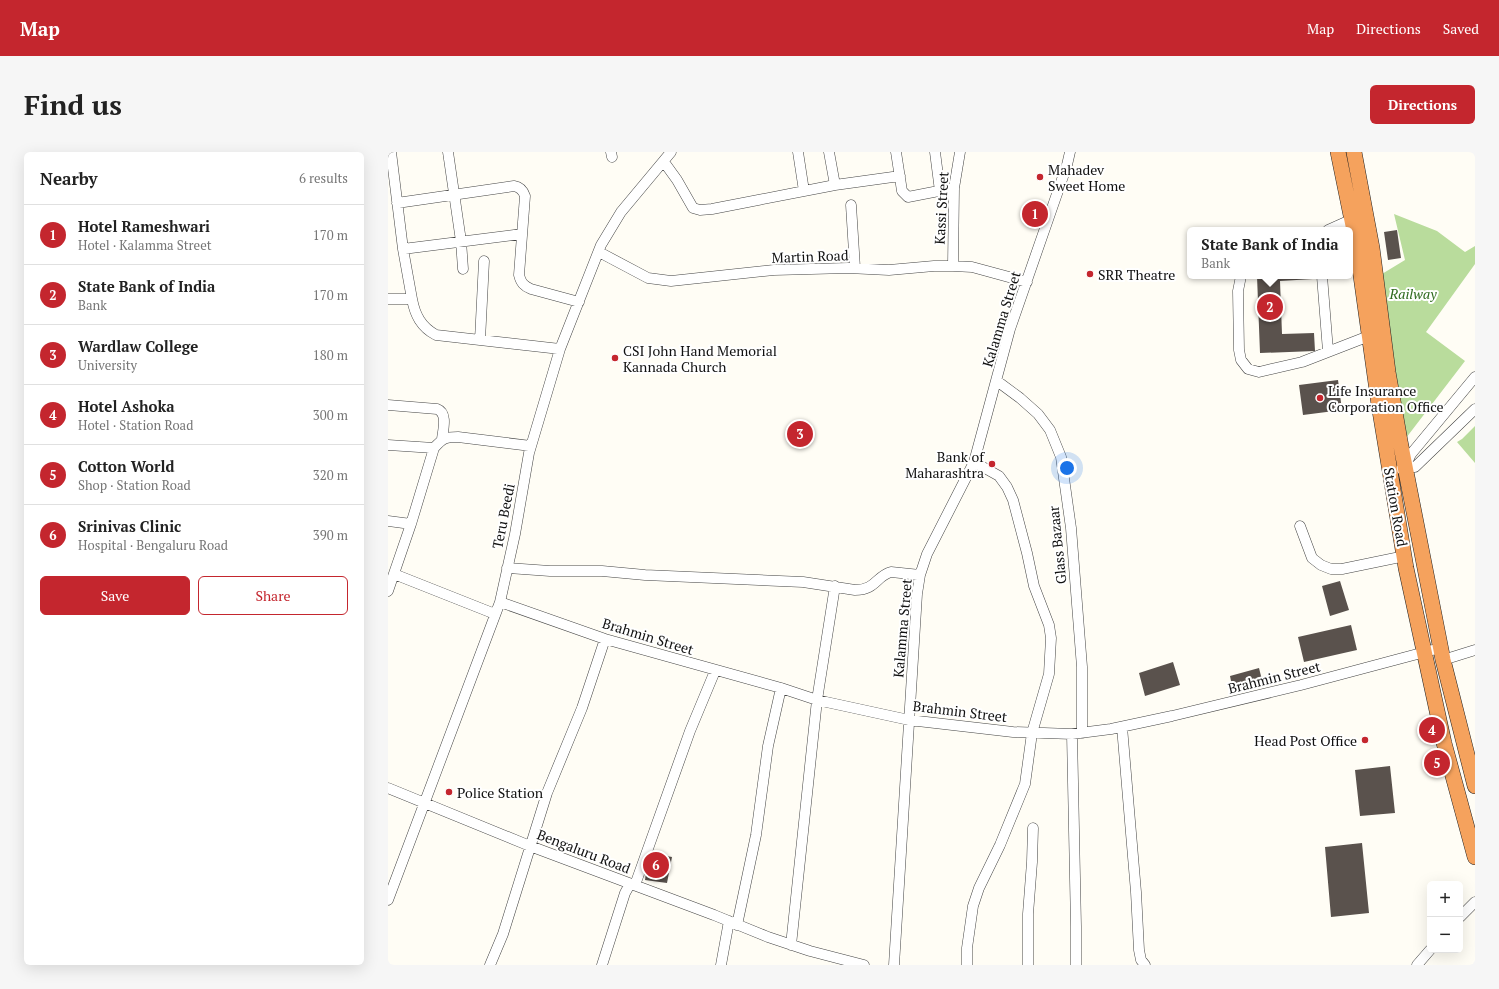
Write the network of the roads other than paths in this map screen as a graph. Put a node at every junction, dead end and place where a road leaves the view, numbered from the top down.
1 (391, 152) edge
2 (448, 152) edge
3 (672, 152) edge
4 (798, 152) edge
5 (829, 152) edge
6 (896, 152) edge
7 (935, 152) edge
8 (960, 152) edge
9 (1070, 152) edge
10 (1338, 152) edge
11 (1354, 152) edge
12 (664, 162) junction
13 (900, 176) junction
14 (835, 185) junction
15 (954, 188) junction
16 (804, 191) junction
17 (940, 191) junction
18 (454, 194) junction
19 (397, 203) junction
20 (851, 205) dead end
21 (1367, 214) junction
22 (1351, 218) junction
23 (1334, 227) edge
24 (1352, 227) edge
25 (1353, 231) edge
26 (522, 234) junction
27 (461, 242) junction
28 (402, 249) junction
29 (599, 252) junction
30 (484, 261) dead end
31 (953, 266) junction
32 (856, 268) junction
33 (463, 269) dead end
34 (1240, 279) edge
35 (1322, 279) edge
36 (1027, 282) junction
37 (388, 299) edge
38 (412, 299) junction
39 (579, 302) junction
40 (1369, 336) junction
41 (480, 340) junction
42 (560, 349) junction
43 (1328, 352) junction
44 (1475, 377) edge
45 (997, 381) junction
46 (388, 405) edge
47 (1475, 409) edge
48 (442, 439) junction
49 (388, 445) edge
50 (531, 446) junction
51 (434, 448) junction
52 (974, 462) junction
53 (1405, 467) junction
54 (1390, 474) junction
55 (388, 521) edge
56 (411, 524) junction
57 (1300, 526) dead end
58 (1405, 556) junction
59 (507, 568) junction
60 (394, 574) junction
61 (920, 574) junction
62 (834, 586) junction
63 (388, 592) edge
64 (500, 602) junction
65 (495, 614) junction
66 (605, 639) junction
67 (1475, 650) edge
68 (1425, 652) junction
69 (1441, 654) junction
70 (715, 671) junction
71 (781, 688) junction
72 (817, 700) junction
73 (909, 720) junction
74 (1122, 727) junction
75 (1032, 733) junction
76 (1082, 733) junction
77 (1072, 734) junction
78 (1475, 786) edge
79 (388, 788) edge
80 (425, 802) junction
81 (1033, 828) dead end
82 (530, 846) junction
83 (1475, 857) edge
84 (633, 885) junction
85 (388, 900) edge
86 (1475, 902) edge
87 (1463, 914) edge
88 (733, 923) junction
89 (792, 945) junction
90 (1427, 953) edge
91 (490, 965) edge
92 (602, 965) edge
93 (721, 965) edge
94 (864, 965) edge
95 (894, 965) edge
96 (968, 965) edge
97 (1028, 965) edge
98 (1076, 965) edge
99 (1145, 965) edge
100 (1417, 965) edge

1 - 19 street
2 - 18 street
3 - 12 street, Teru Beedi
4 - 16 street
5 - 14 street
6 - 13 street
7 - 17 street
8 - 15 street, Kassi Street
9 - 36 street, Kalamma Street
10 - 22 highway, Station Road
11 - 21 highway, Station Road
12 - 16 street
12 - 29 street, Teru Beedi
13 - 14 street
13 - 17 street
14 - 16 street
15 - 17 street
15 - 31 street, Kassi Street
18 - 19 street
18 - 26 street
18 - 27 street
19 - 28 street
20 - 32 street
21 - 22 street
21 - 53 highway, Station Road
22 - 23 street
22 - 24 highway, Station Road
25 - 40 highway, Station Road
26 - 27 street
26 - 39 street
27 - 28 street
27 - 33 street
28 - 38 street
29 - 32 street, Martin Road
29 - 39 street, Teru Beedi
30 - 41 street
31 - 32 street, Martin Road
31 - 36 street, Martin Road
34 - 43 street
35 - 43 street
36 - 45 street, Kalamma Street
37 - 38 street
38 - 41 street
39 - 42 street, Teru Beedi
40 - 43 street
40 - 54 highway, Station Road
41 - 42 street
42 - 50 street, Teru Beedi
44 - 53 street
45 - 52 street, Kalamma Street
45 - 76 street, Glass Bazaar
46 - 48 street
47 - 53 street
48 - 50 street
48 - 51 street
49 - 51 street
50 - 59 street, Teru Beedi
51 - 56 street
52 - 61 street, Kalamma Street
52 - 75 street
53 - 54 street
53 - 69 highway, Station Road
54 - 58 highway, Station Road
55 - 56 street
56 - 60 street
57 - 58 street
58 - 68 highway, Station Road
59 - 62 street
59 - 64 street, Teru Beedi
60 - 63 street
60 - 65 street
61 - 62 street
61 - 73 street, Kalamma Street
62 - 72 street
64 - 65 street, Teru Beedi
64 - 66 street, Brahmin Street
65 - 80 street, Teru Beedi
66 - 70 street, Brahmin Street
66 - 82 street
67 - 69 street, Brahmin Street
68 - 69 street, Brahmin Street
68 - 74 street, Brahmin Street
68 - 83 highway, Station Road
69 - 78 highway, Station Road
70 - 71 street, Brahmin Street
70 - 84 street
71 - 72 street, Brahmin Street
71 - 88 street
72 - 73 street, Brahmin Street
72 - 89 street
73 - 75 street, Brahmin Street
73 - 95 street, Kalamma Street
74 - 76 street, Brahmin Street
74 - 99 street
75 - 77 street, Brahmin Street
75 - 96 street
76 - 77 street, Brahmin Street
77 - 98 street
79 - 80 street, Bengaluru Road
80 - 82 street, Bengaluru Road
80 - 85 street, Teru Beedi
81 - 97 street
82 - 84 street, Bengaluru Road
82 - 91 street
84 - 88 street, Bengaluru Road
84 - 92 street
86 - 87 street
88 - 89 street, Bengaluru Road
88 - 93 street
89 - 94 street, Bengaluru Road
90 - 100 street

